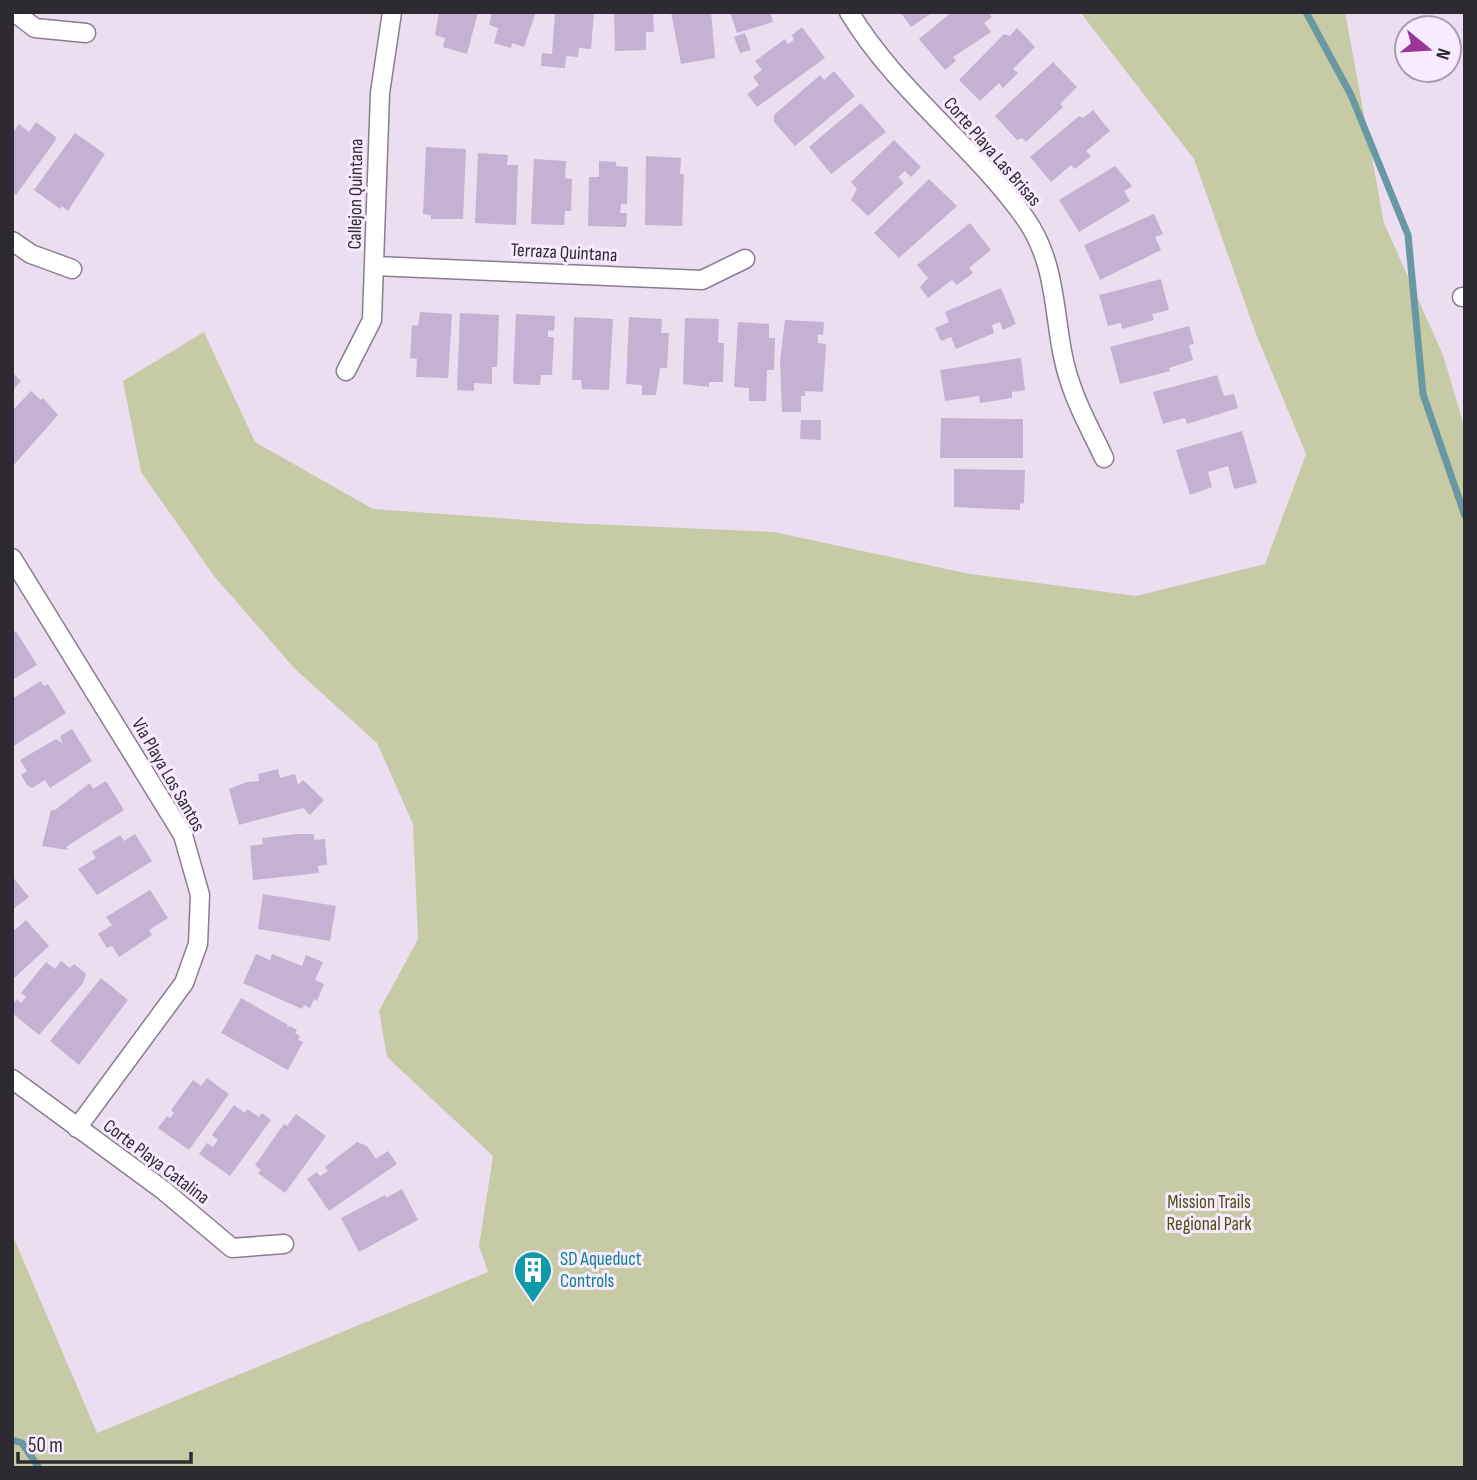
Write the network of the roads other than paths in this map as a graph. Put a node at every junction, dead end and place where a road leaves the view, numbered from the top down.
1 (14, 12) edge
2 (392, 12) edge
3 (849, 12) edge
4 (86, 33) dead end
5 (12, 242) edge
6 (746, 260) dead end
7 (375, 266) junction
8 (72, 270) dead end
9 (346, 371) dead end
10 (1104, 458) dead end
11 (12, 558) edge
12 (12, 1079) edge
13 (77, 1128) junction
14 (284, 1244) dead end

1 - 4 street
2 - 7 street, Callejon Quintana
3 - 10 street, Corte Playa Las Brisas
5 - 8 street
6 - 7 street, Terraza Quintana
7 - 9 street, Callejon Quintana
11 - 13 street, Via Playa Los Santos
12 - 13 street, Corte Playa Catalina
13 - 14 street, Corte Playa Catalina

